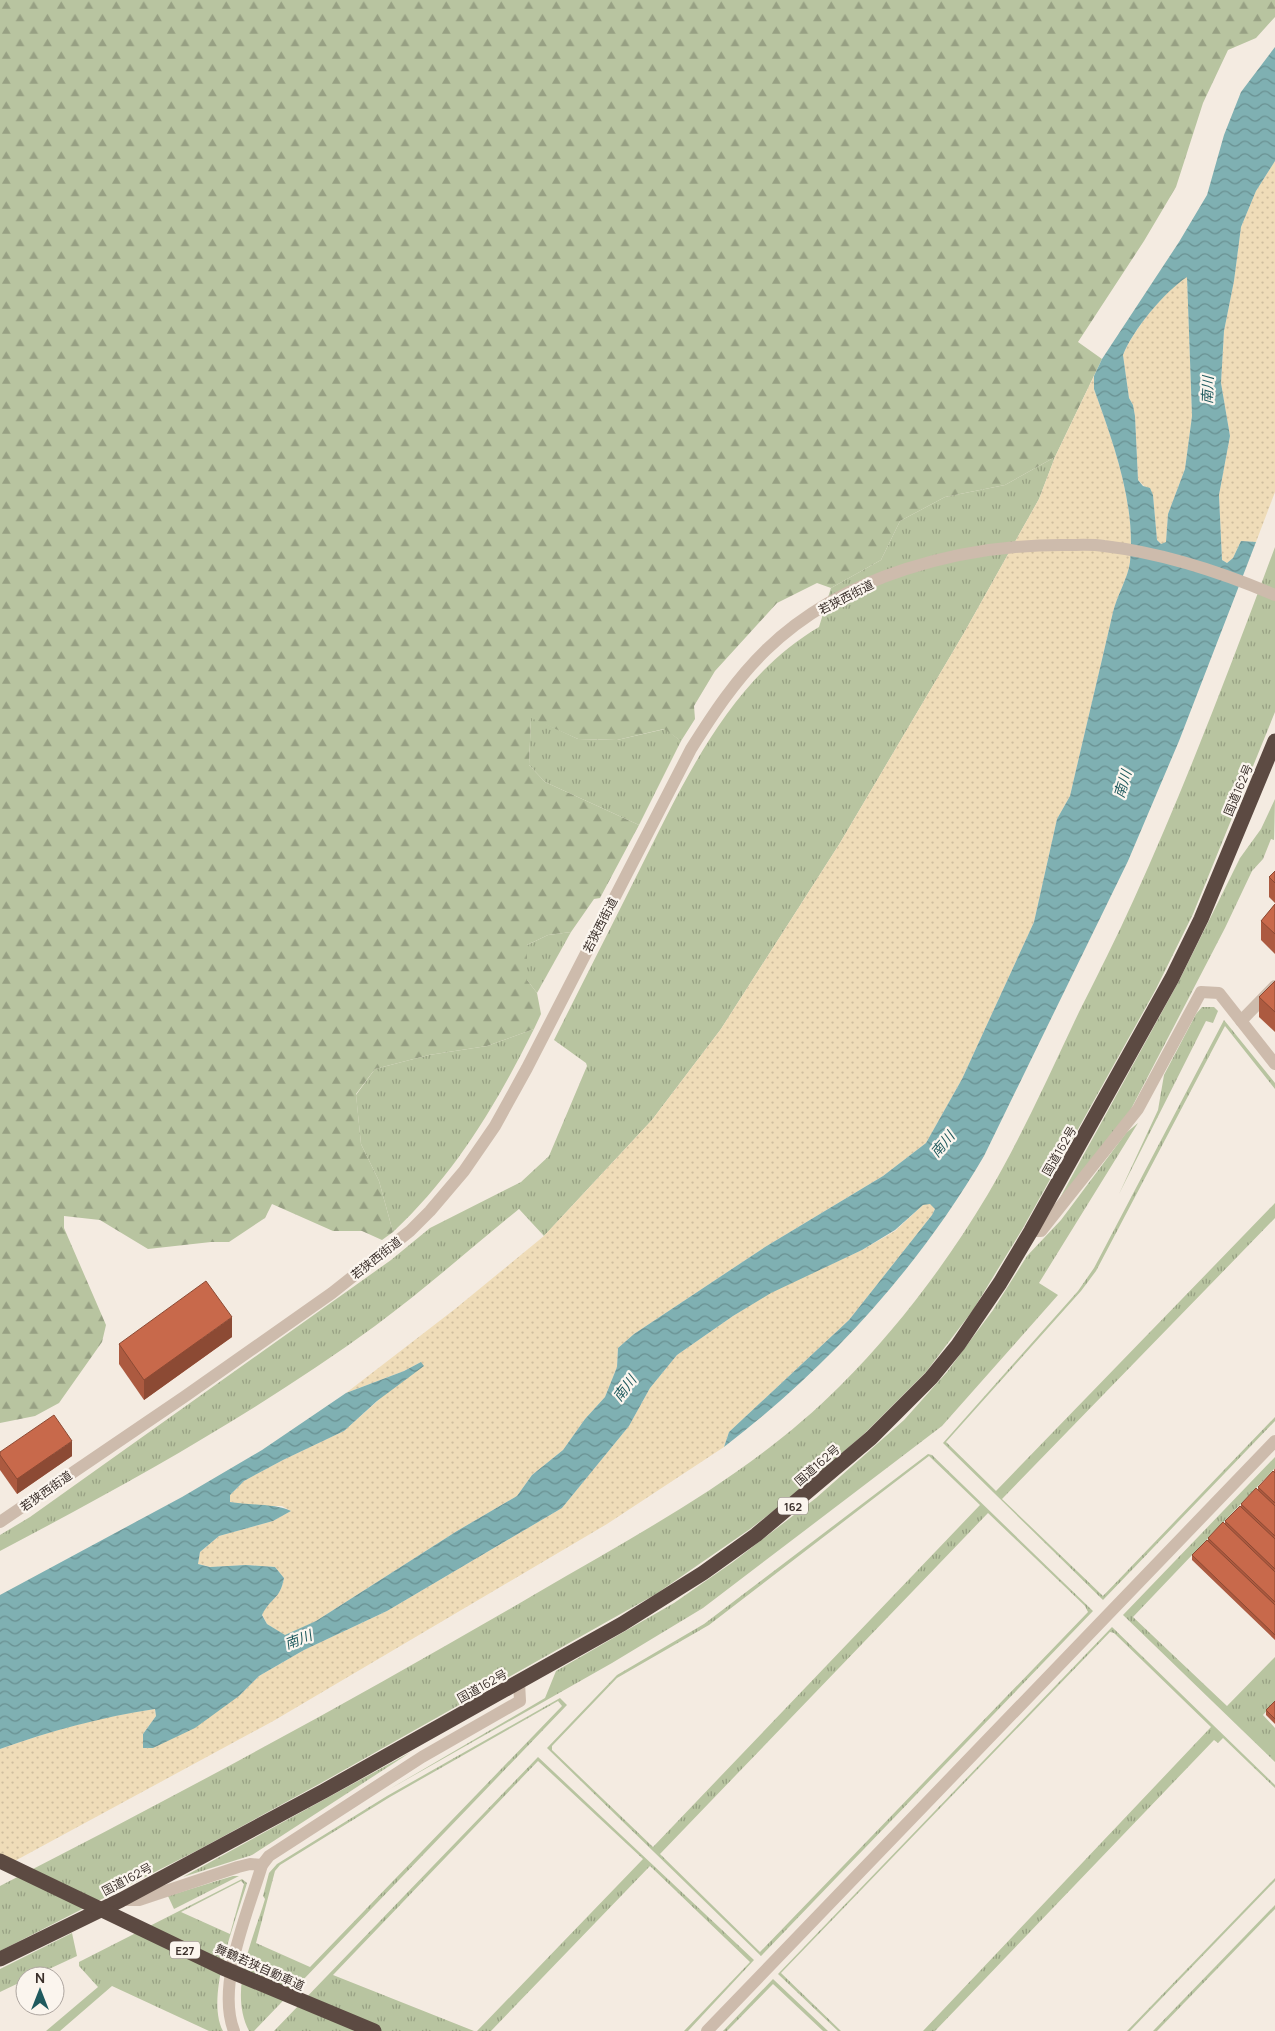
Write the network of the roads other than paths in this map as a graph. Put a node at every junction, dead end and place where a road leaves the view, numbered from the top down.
1 (1275, 595) edge
2 (1275, 741) edge
3 (1275, 986) edge
4 (1240, 1020) junction
5 (1275, 1064) edge
6 (1031, 1231) junction
7 (1275, 1441) edge
8 (0, 1522) edge
9 (519, 1682) junction
10 (0, 1861) edge
11 (262, 1865) junction
12 (121, 1900) junction
13 (0, 1959) edge
14 (234, 2031) edge
15 (374, 2031) edge
16 (707, 2031) edge

1 - 8 street, 若狭西街道
2 - 6 highway, 国道162号 / 162
3 - 4 street
4 - 5 street
4 - 6 street
6 - 9 highway, 国道162号 / 162
7 - 16 street
9 - 11 street
9 - 12 highway, 国道162号 / 162
10 - 15 highway, 舞鶴若狭自動車道 / E27, bridge
11 - 12 street
11 - 14 street
12 - 13 highway, 国道162号 / 162

